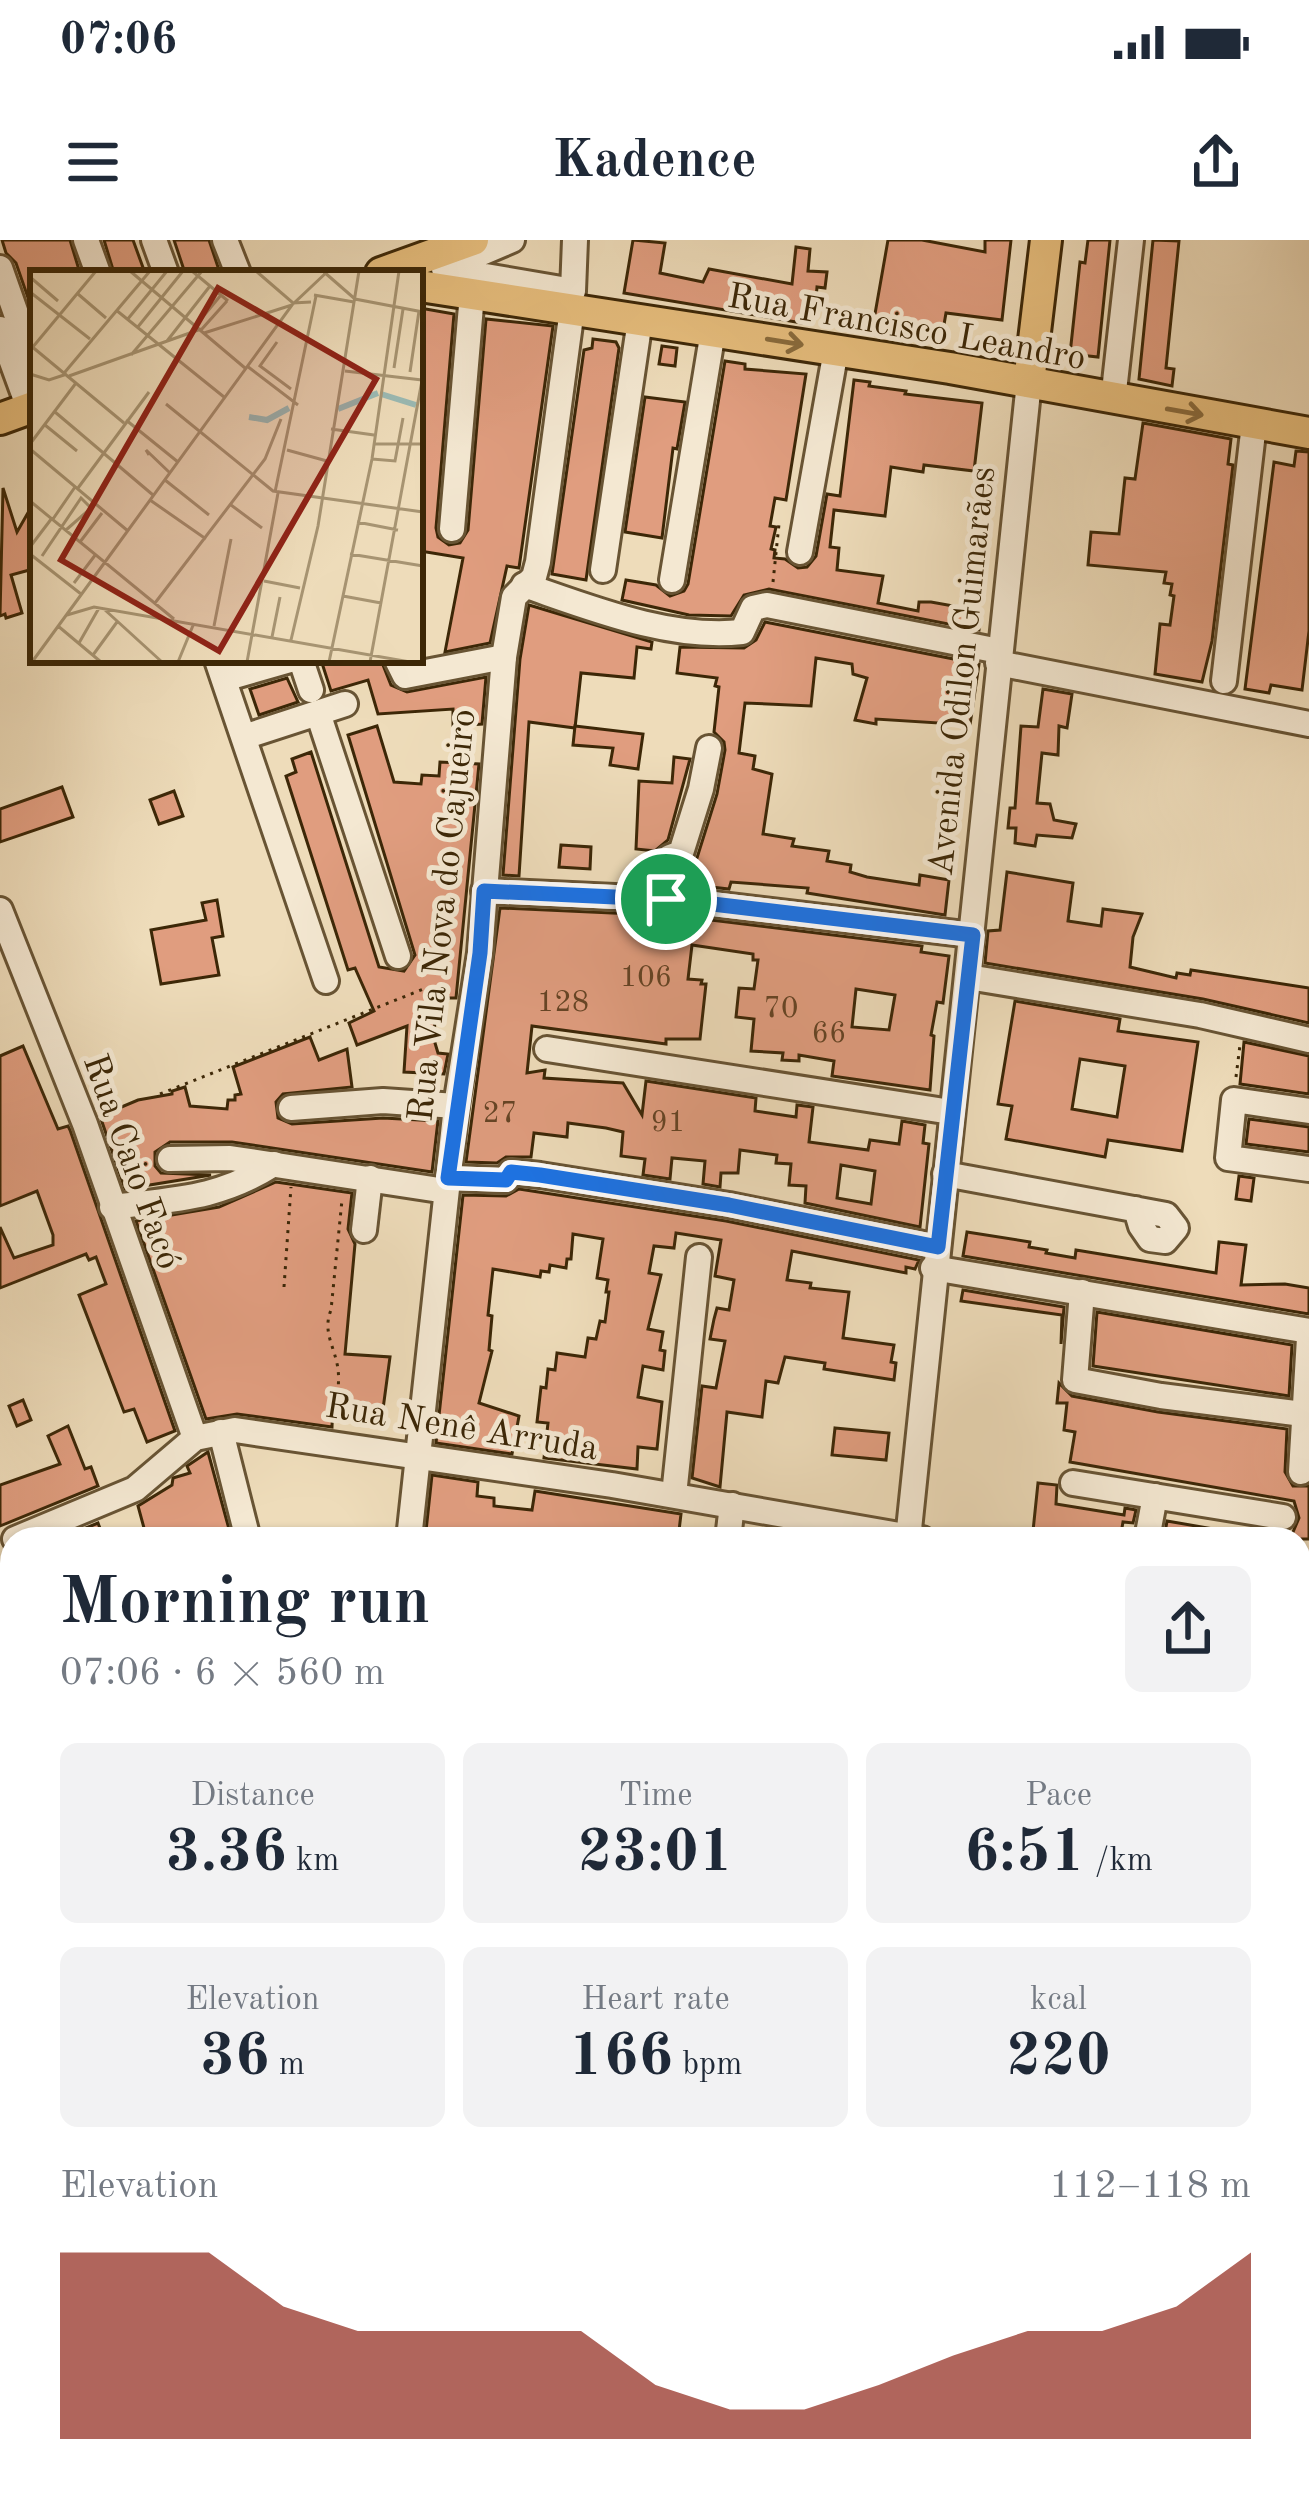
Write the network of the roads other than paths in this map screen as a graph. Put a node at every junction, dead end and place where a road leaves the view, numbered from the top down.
1 (86, 240) edge
2 (154, 240) edge
3 (225, 240) edge
4 (512, 240) edge
5 (574, 240) edge
6 (1046, 240) edge
7 (1131, 240) edge
8 (466, 242) edge
9 (0, 268) edge
10 (97, 270) edge
11 (165, 270) edge
12 (237, 270) edge
13 (389, 270) edge
14 (423, 286) edge
15 (462, 292) junction
16 (572, 309) junction
17 (640, 320) junction
18 (712, 331) junction
19 (9, 333) edge
20 (836, 350) junction
21 (26, 362) edge
22 (1028, 382) junction
23 (1114, 400) junction
24 (21, 411) edge
25 (1254, 424) junction
26 (1309, 433) edge
27 (452, 529) dead end
28 (800, 552) dead end
29 (603, 570) dead end
30 (672, 580) dead end
31 (524, 585) junction
32 (504, 657) junction
33 (999, 657) junction
34 (269, 663) edge
35 (302, 663) edge
36 (401, 668) edge
37 (220, 670) edge
38 (1224, 681) dead end
39 (314, 701) junction
40 (345, 704) dead end
41 (1309, 724) edge
42 (244, 737) junction
43 (709, 748) dead end
44 (484, 891) junction
45 (666, 899) junction
46 (0, 910) edge
47 (973, 935) junction
48 (398, 956) dead end
49 (968, 977) junction
50 (326, 981) dead end
51 (1309, 1040) edge
52 (547, 1049) dead end
53 (456, 1106) junction
54 (291, 1108) dead end
55 (951, 1112) junction
56 (1309, 1112) edge
57 (170, 1159) dead end
58 (283, 1166) junction
59 (1309, 1168) edge
60 (945, 1174) junction
61 (357, 1176) junction
62 (447, 1184) junction
63 (112, 1207) junction
64 (1136, 1209) dead end
65 (364, 1230) dead end
66 (699, 1257) dead end
67 (935, 1257) junction
68 (1082, 1292) junction
69 (1309, 1334) edge
70 (1304, 1414) junction
71 (208, 1435) junction
72 (417, 1454) junction
73 (1301, 1472) dead end
74 (1073, 1483) dead end
75 (674, 1495) junction
76 (1155, 1496) junction
77 (732, 1505) junction
78 (1283, 1517) dead end
79 (64, 1527) edge
80 (243, 1527) edge
81 (410, 1527) edge
82 (729, 1527) edge
83 (853, 1527) edge
84 (914, 1527) edge
85 (1149, 1527) edge

1 - 10 street
2 - 11 street
3 - 12 street
4 - 5 street
6 - 22 main road, Avenida Odilon Guimarães
7 - 23 street
8 - 13 main road
8 - 15 main road
9 - 19 street
14 - 15 main road, Rua Francisco Leandro
15 - 16 main road, Rua Francisco Leandro
15 - 27 street
16 - 17 main road, Rua Francisco Leandro
16 - 31 street, Rua Vila Nova do Cajueiro
17 - 18 main road, Rua Francisco Leandro
17 - 29 street
18 -> 20 main road, Rua Francisco Leandro
18 - 30 street
19 - 21 street
20 - 22 main road, Rua Francisco Leandro
20 - 28 street
21 - 24 street
22 - 23 main road, Rua Francisco Leandro
22 - 33 street, Avenida Odilon Guimarães
23 -> 25 main road, Rua Francisco Leandro
25 - 26 main road, Rua Francisco Leandro
25 - 38 street
31 - 32 street, Rua Vila Nova do Cajueiro
31 - 33 street
32 - 36 street
32 - 44 street, Rua Vila Nova do Cajueiro
33 - 41 street
33 - 47 street, Avenida Odilon Guimarães
34 - 37 street
35 - 39 street
37 - 42 street
39 - 40 street
39 - 42 street
39 - 48 street
42 - 50 street
43 - 45 street
44 - 45 street
44 - 53 street, Rua Vila Nova do Cajueiro
45 - 47 street
46 - 63 street, Rua Caio Facó
47 - 49 street, Avenida Odilon Guimarães
49 - 51 street
49 - 55 street, Avenida Odilon Guimarães
52 - 55 street
53 - 54 street
53 - 62 street, Rua Vila Nova do Cajueiro
55 - 60 street, Avenida Odilon Guimarães
56 - 59 street
57 - 58 street
58 - 61 street
58 - 63 street
60 - 64 street
60 - 67 street, Avenida Odilon Guimarães
61 - 62 street
61 - 65 street
62 - 67 street
62 - 72 street, Rua Vila Nova do Cajueiro
63 - 71 street, Rua Caio Facó
66 - 75 street
67 - 68 street
67 - 84 street, Avenida Odilon Guimarães
68 - 69 street
68 - 70 street
69 - 70 street
70 - 73 street
71 - 72 street, Rua Nenê Arruda
71 - 79 street
71 - 80 street, Rua Caio Facó
72 - 75 street, Rua Nenê Arruda
72 - 81 street, Rua Vila Nova do Cajueiro
74 - 76 street
75 - 77 street, Rua Nenê Arruda
76 - 78 street
76 - 85 street
77 - 82 street
77 - 83 street, Rua Nenê Arruda

